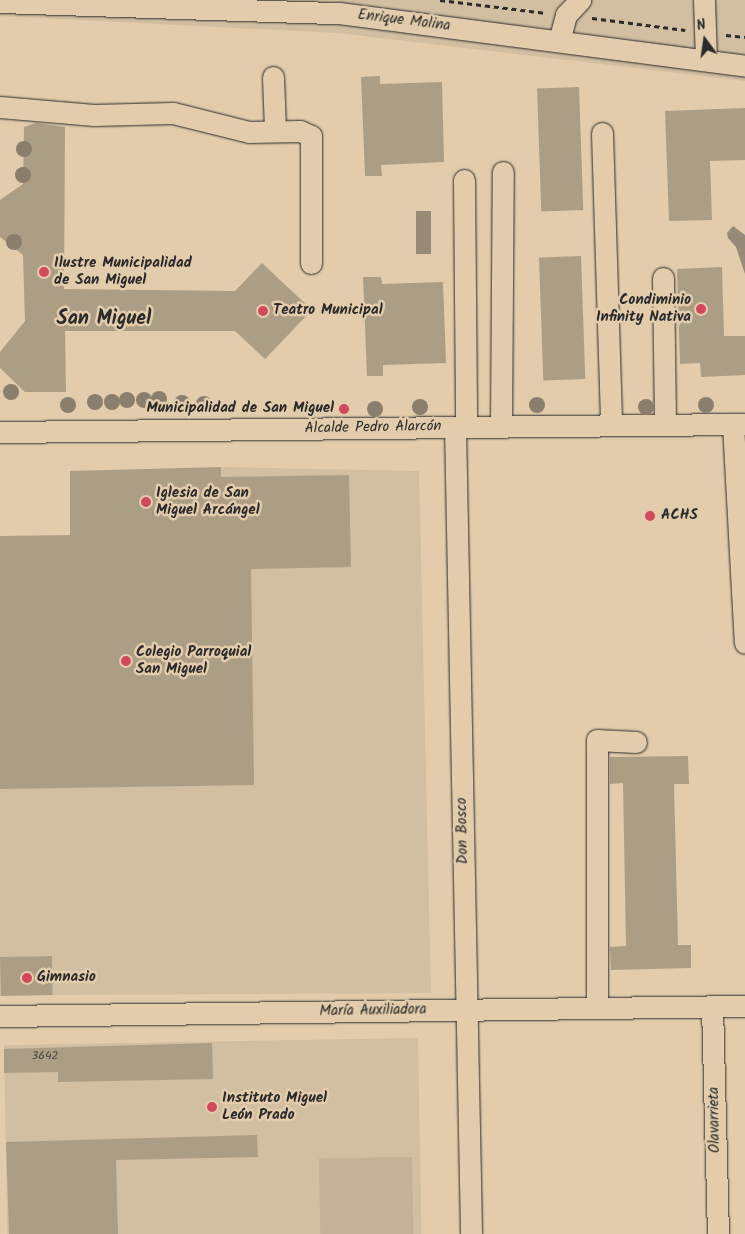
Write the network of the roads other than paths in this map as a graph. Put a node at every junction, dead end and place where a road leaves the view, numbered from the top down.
1 (580, 0) edge
2 (704, 0) edge
3 (0, 2) edge
4 (197, 4) edge
5 (559, 41) junction
6 (706, 60) junction
7 (745, 66) edge
8 (273, 77) dead end
9 (0, 107) edge
10 (275, 129) junction
11 (602, 133) dead end
12 (503, 172) dead end
13 (464, 180) dead end
14 (311, 263) dead end
15 (663, 278) dead end
16 (739, 424) edge
17 (611, 425) junction
18 (665, 425) junction
19 (460, 427) junction
20 (501, 427) junction
21 (0, 432) edge
22 (745, 643) edge
23 (636, 742) dead end
24 (712, 1006) junction
25 (745, 1006) edge
26 (597, 1008) junction
27 (466, 1010) junction
28 (0, 1016) edge
29 (471, 1234) edge
30 (718, 1234) edge

1 - 5 street
2 - 6 street
3 - 4 street, Enrique Molina
4 - 5 street, Enrique Molina
5 - 6 street, Enrique Molina
6 - 7 street, Enrique Molina
8 - 10 street
9 - 10 street
10 - 14 street
11 - 17 street
12 - 20 street
13 - 19 street, Don Bosco
15 - 18 street
16 - 18 street, Alcalde Pedro Alarcón
16 - 22 street
17 - 18 street, Alcalde Pedro Alarcón
17 - 20 street, Alcalde Pedro Alarcón
19 - 20 street, Alcalde Pedro Alarcón
19 - 21 street, Alcalde Pedro Alarcón
19 - 27 street, Don Bosco
23 - 26 street
24 - 25 street, María Auxiliadora
24 - 26 street, María Auxiliadora
24 - 30 street, Olavarrieta
26 - 27 street, María Auxiliadora
27 - 28 street, María Auxiliadora
27 - 29 street, Don Bosco

